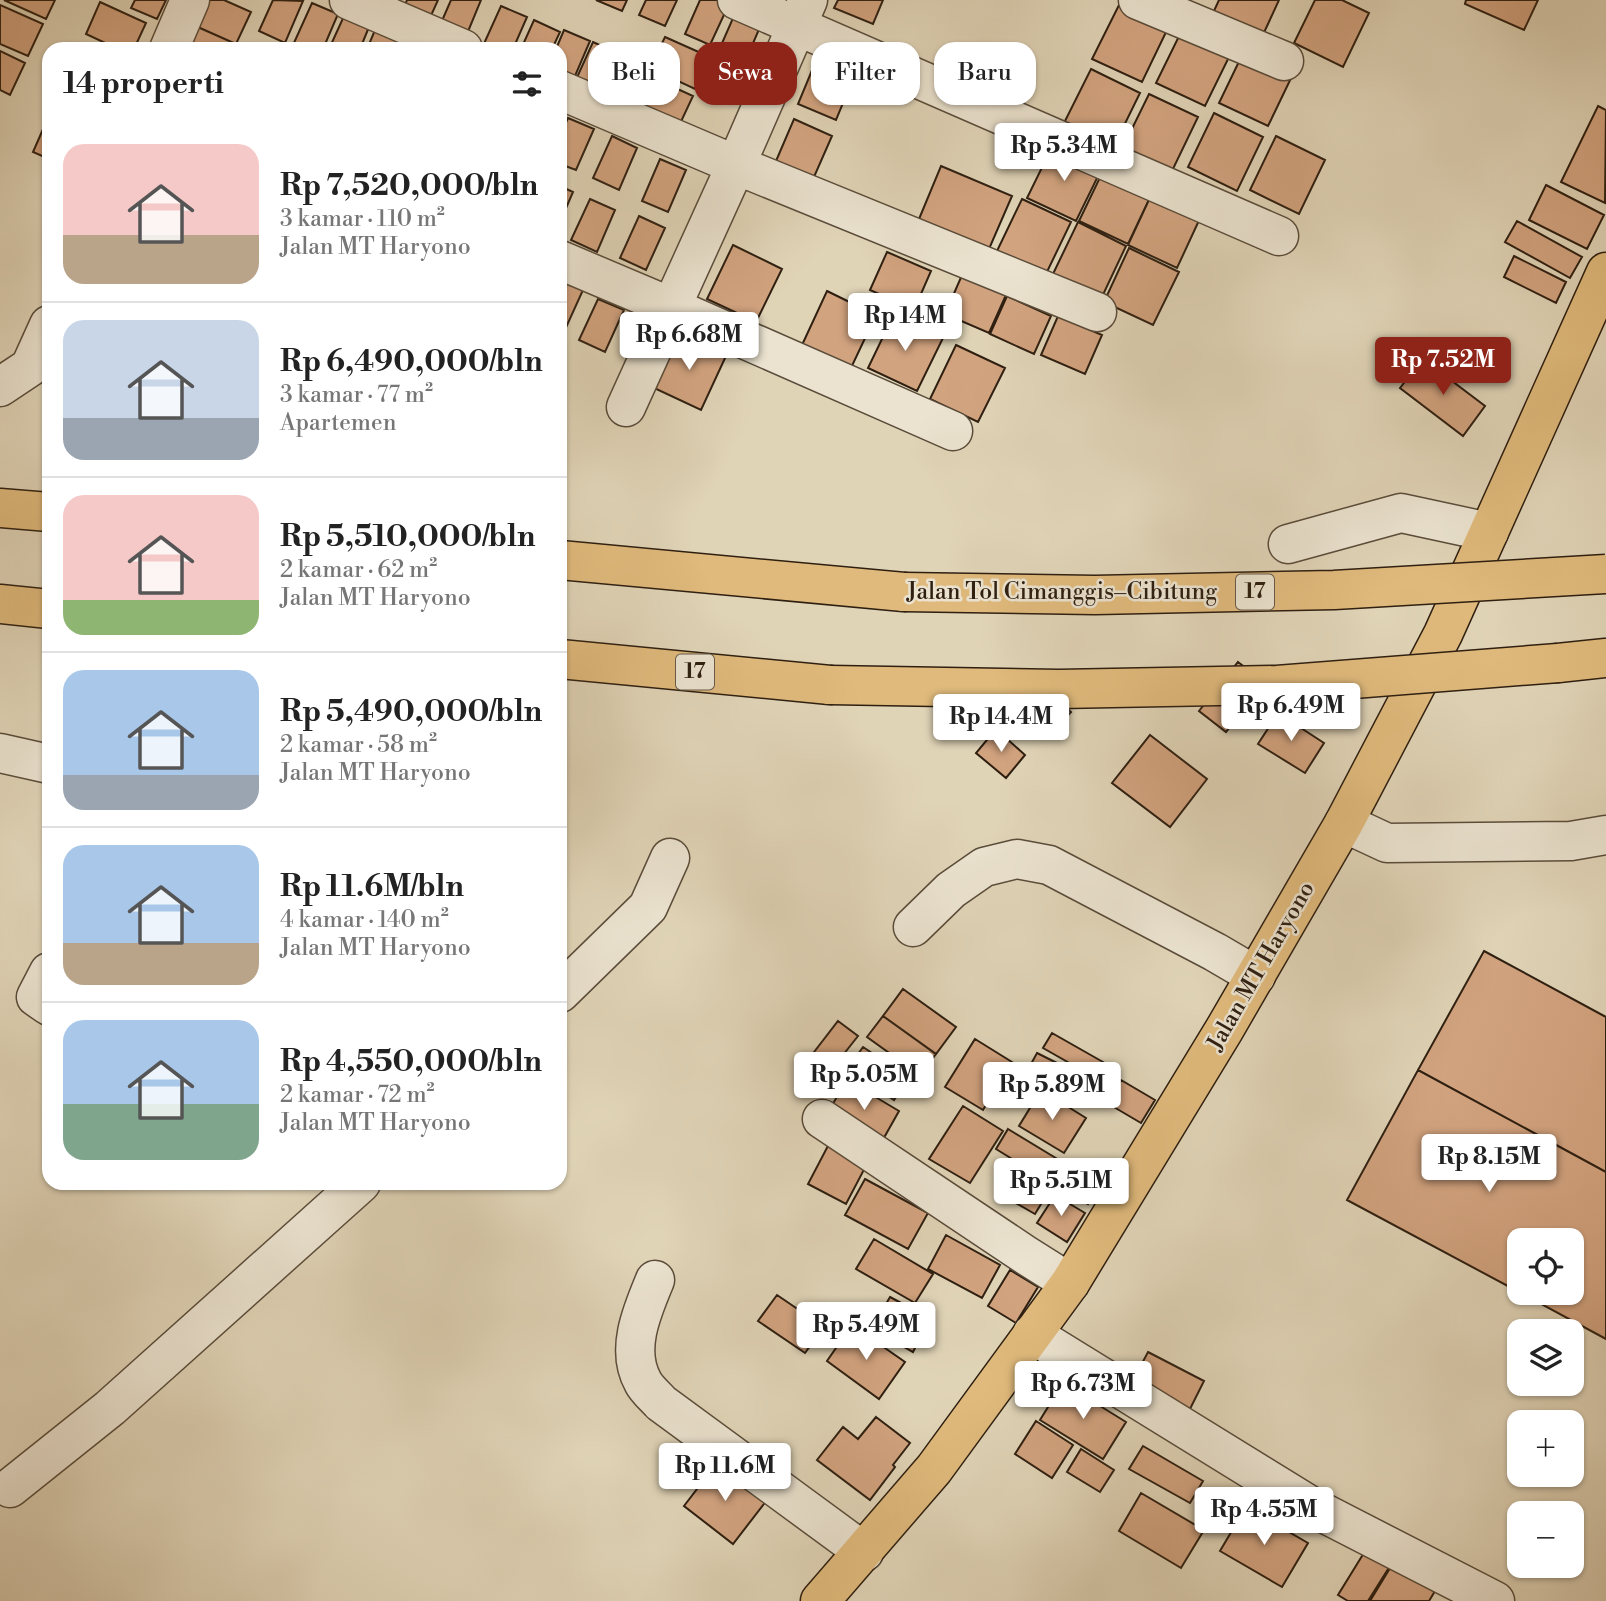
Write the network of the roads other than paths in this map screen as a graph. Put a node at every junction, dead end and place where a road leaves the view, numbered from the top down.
1 (190, 0) edge
2 (348, 0) edge
3 (737, 0) edge
4 (1138, 0) edge
5 (803, 13) edge
6 (172, 42) edge
7 (447, 42) edge
8 (1284, 61) dead end
9 (567, 93) edge
10 (736, 165) junction
11 (1279, 236) dead end
12 (567, 263) edge
13 (1606, 272) edge
14 (671, 307) junction
15 (1097, 312) dead end
16 (42, 333) edge
17 (10, 369) edge
18 (626, 407) dead end
19 (953, 431) dead end
20 (0, 508) edge
21 (42, 511) edge
22 (1489, 533) junction
23 (1288, 544) dead end
24 (567, 561) edge
25 (1606, 574) edge
26 (0, 604) edge
27 (42, 608) edge
28 (1606, 658) edge
29 (567, 660) edge
30 (0, 753) edge
31 (42, 763) edge
32 (1344, 823) junction
33 (1606, 835) edge
34 (670, 858) dead end
35 (913, 927) dead end
36 (1256, 976) junction
37 (42, 985) edge
38 (567, 986) edge
39 (42, 1001) edge
40 (822, 1119) dead end
41 (339, 1190) edge
42 (655, 1280) dead end
43 (1070, 1283) junction
44 (1032, 1334) junction
45 (3, 1488) edge
46 (864, 1552) junction
47 (820, 1601) edge
48 (1495, 1601) edge

1 - 6 street
2 - 7 street
3 - 5 street
4 - 8 street
5 - 10 street
5 - 11 street
9 - 10 street
10 - 14 street
10 - 15 street
12 - 14 street
13 - 22 main road, Jalan MT Haryono
14 - 18 street
14 - 19 street
16 - 17 street
20 - 21 main road
22 - 23 street
22 - 32 main road, Jalan MT Haryono
24 - 25 main road, Jalan Tol Cimanggis–Cibitung / 17, bridge
26 - 27 main road
28 - 29 main road, 17, bridge
30 - 31 street
32 - 33 street
32 - 36 main road, Jalan MT Haryono
34 - 38 street
35 - 36 street
36 - 43 main road, Jalan MT Haryono
37 - 39 street
40 - 43 street
41 - 45 street
42 - 46 street
43 - 44 main road, Jalan MT Haryono
44 - 46 main road, Jalan MT Haryono
44 - 48 street
46 - 47 main road, Jalan MT Haryono

